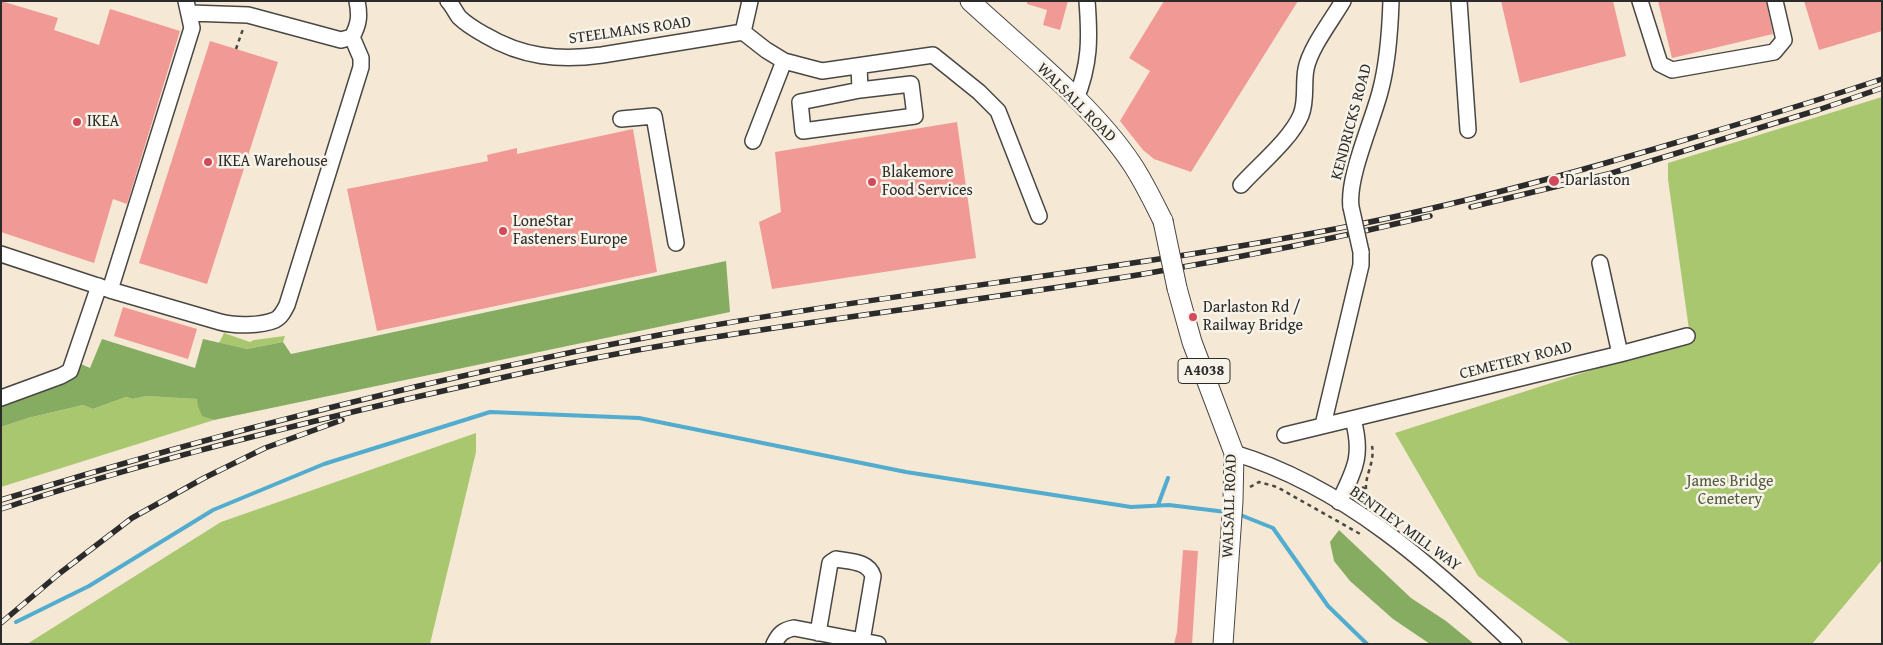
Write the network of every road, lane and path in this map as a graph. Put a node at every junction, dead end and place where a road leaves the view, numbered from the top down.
1 (357, 1) edge
2 (448, 1) edge
3 (750, 1) edge
4 (970, 1) edge
5 (1087, 1) edge
6 (1344, 1) edge
7 (1391, 1) edge
8 (1459, 1) edge
9 (1640, 1) edge
10 (1775, 1) edge
11 (188, 7) edge
12 (743, 32) junction
13 (352, 37) junction
14 (238, 42) dead end
15 (236, 49) dead end
16 (784, 61) junction
17 (859, 66) junction
18 (860, 90) junction
19 (1076, 100) junction
20 (621, 118) dead end
21 (1468, 130) dead end
22 (753, 141) dead end
23 (1241, 185) dead end
24 (1039, 216) dead end
25 (676, 243) dead end
26 (1, 254) edge
27 (1600, 263) dead end
28 (105, 288) junction
29 (1687, 336) dead end
30 (1620, 354) junction
31 (1, 398) edge
32 (1353, 419) junction
33 (1323, 425) junction
34 (1285, 435) dead end
35 (1372, 443) dead end
36 (1234, 453) junction
37 (1351, 480) junction
38 (1366, 489) junction
39 (1240, 498) junction
40 (1339, 502) junction
41 (1378, 527) junction
42 (818, 633) junction
43 (862, 641) junction
44 (774, 644) edge
45 (878, 644) edge
46 (1223, 644) edge
47 (1514, 644) edge

1 - 13 street
2 - 12 street, STEELMANS ROAD
3 - 12 street
4 - 19 main road, WALSALL ROAD / A4038
5 - 19 street
6 - 23 street
7 - 33 street, KENDRICKS ROAD, bridge
8 - 21 street
9 - 10 street
11 - 13 street
11 - 28 street
12 - 16 street
13 - 28 street
14 - 15 path
16 - 17 street
16 - 22 street
17 - 18 street
17 - 24 street
18 - 18 street
19 - 36 main road, WALSALL ROAD / A4038, bridge
20 - 25 street
26 - 28 street
27 - 30 street
28 - 31 street
29 - 30 street, CEMETERY ROAD
30 - 32 street, CEMETERY ROAD
32 - 33 street, CEMETERY ROAD
32 - 37 street
33 - 34 street, CEMETERY ROAD
35 - 38 path
36 - 39 main road, WALSALL ROAD / A4038
36 - 40 street, BENTLEY MILL WAY
37 - 38 path
37 - 40 street
38 - 41 path
39 - 41 path
39 - 46 main road, WALSALL ROAD / A4038
40 - 41 street, BENTLEY MILL WAY
41 - 47 street, BENTLEY MILL WAY
42 - 43 street
42 - 43 street
42 - 44 street
43 - 45 street

